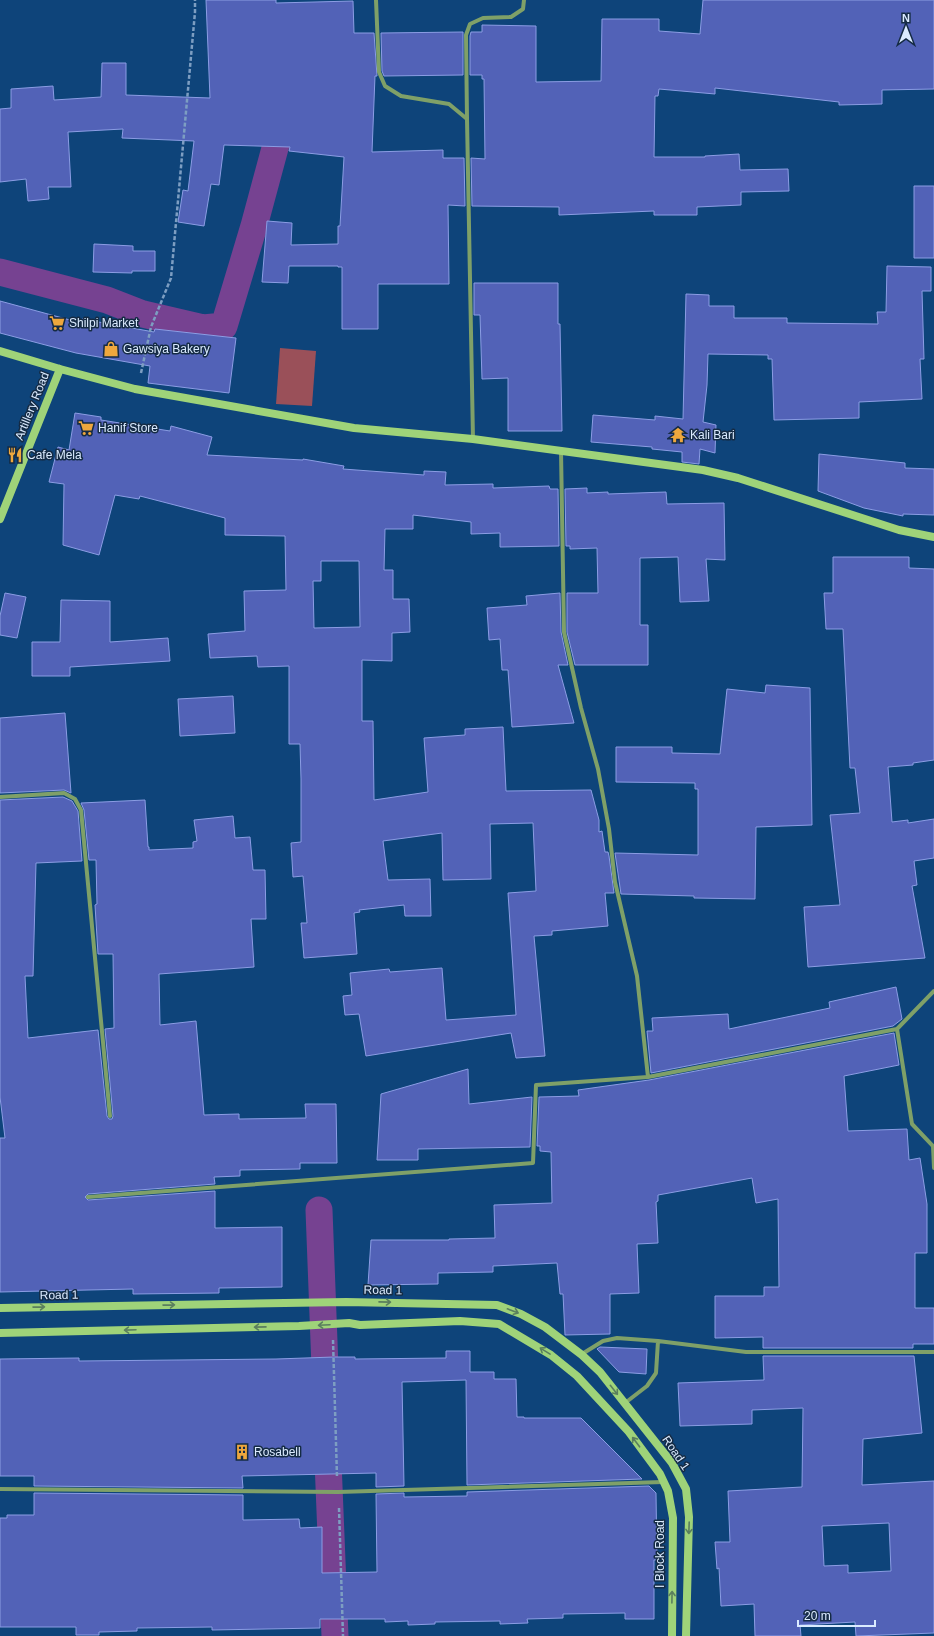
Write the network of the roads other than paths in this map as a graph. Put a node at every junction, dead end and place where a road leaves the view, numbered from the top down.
1 (376, 0) edge
2 (524, 0) edge
3 (467, 119) junction
4 (0, 351) edge
5 (60, 369) junction
6 (473, 439) junction
7 (561, 451) junction
8 (0, 519) edge
9 (934, 537) edge
10 (0, 796) edge
11 (934, 991) edge
12 (897, 1030) junction
13 (648, 1077) junction
14 (110, 1116) dead end
15 (934, 1168) edge
16 (88, 1197) dead end
17 (0, 1308) edge
18 (0, 1333) edge
19 (658, 1340) junction
20 (934, 1352) edge
21 (582, 1355) junction
22 (624, 1403) junction
23 (664, 1482) junction
24 (0, 1489) edge
25 (672, 1636) edge
26 (686, 1636) edge

1 - 3 street
2 - 3 street
3 - 6 street
4 - 5 street
5 - 6 street
5 - 8 street, Artillery Road
6 - 7 street
7 - 9 street
7 - 13 street
10 - 14 street
11 - 12 street
12 - 13 street
12 - 15 street
13 - 16 street
17 -> 21 street, Road 1
23 -> 18 street, I Block Road
19 - 20 street
19 - 21 street
19 - 22 street
21 -> 22 street, Road 1
22 -> 26 street, Road 1
23 - 24 street
25 -> 23 street, I Block Road

